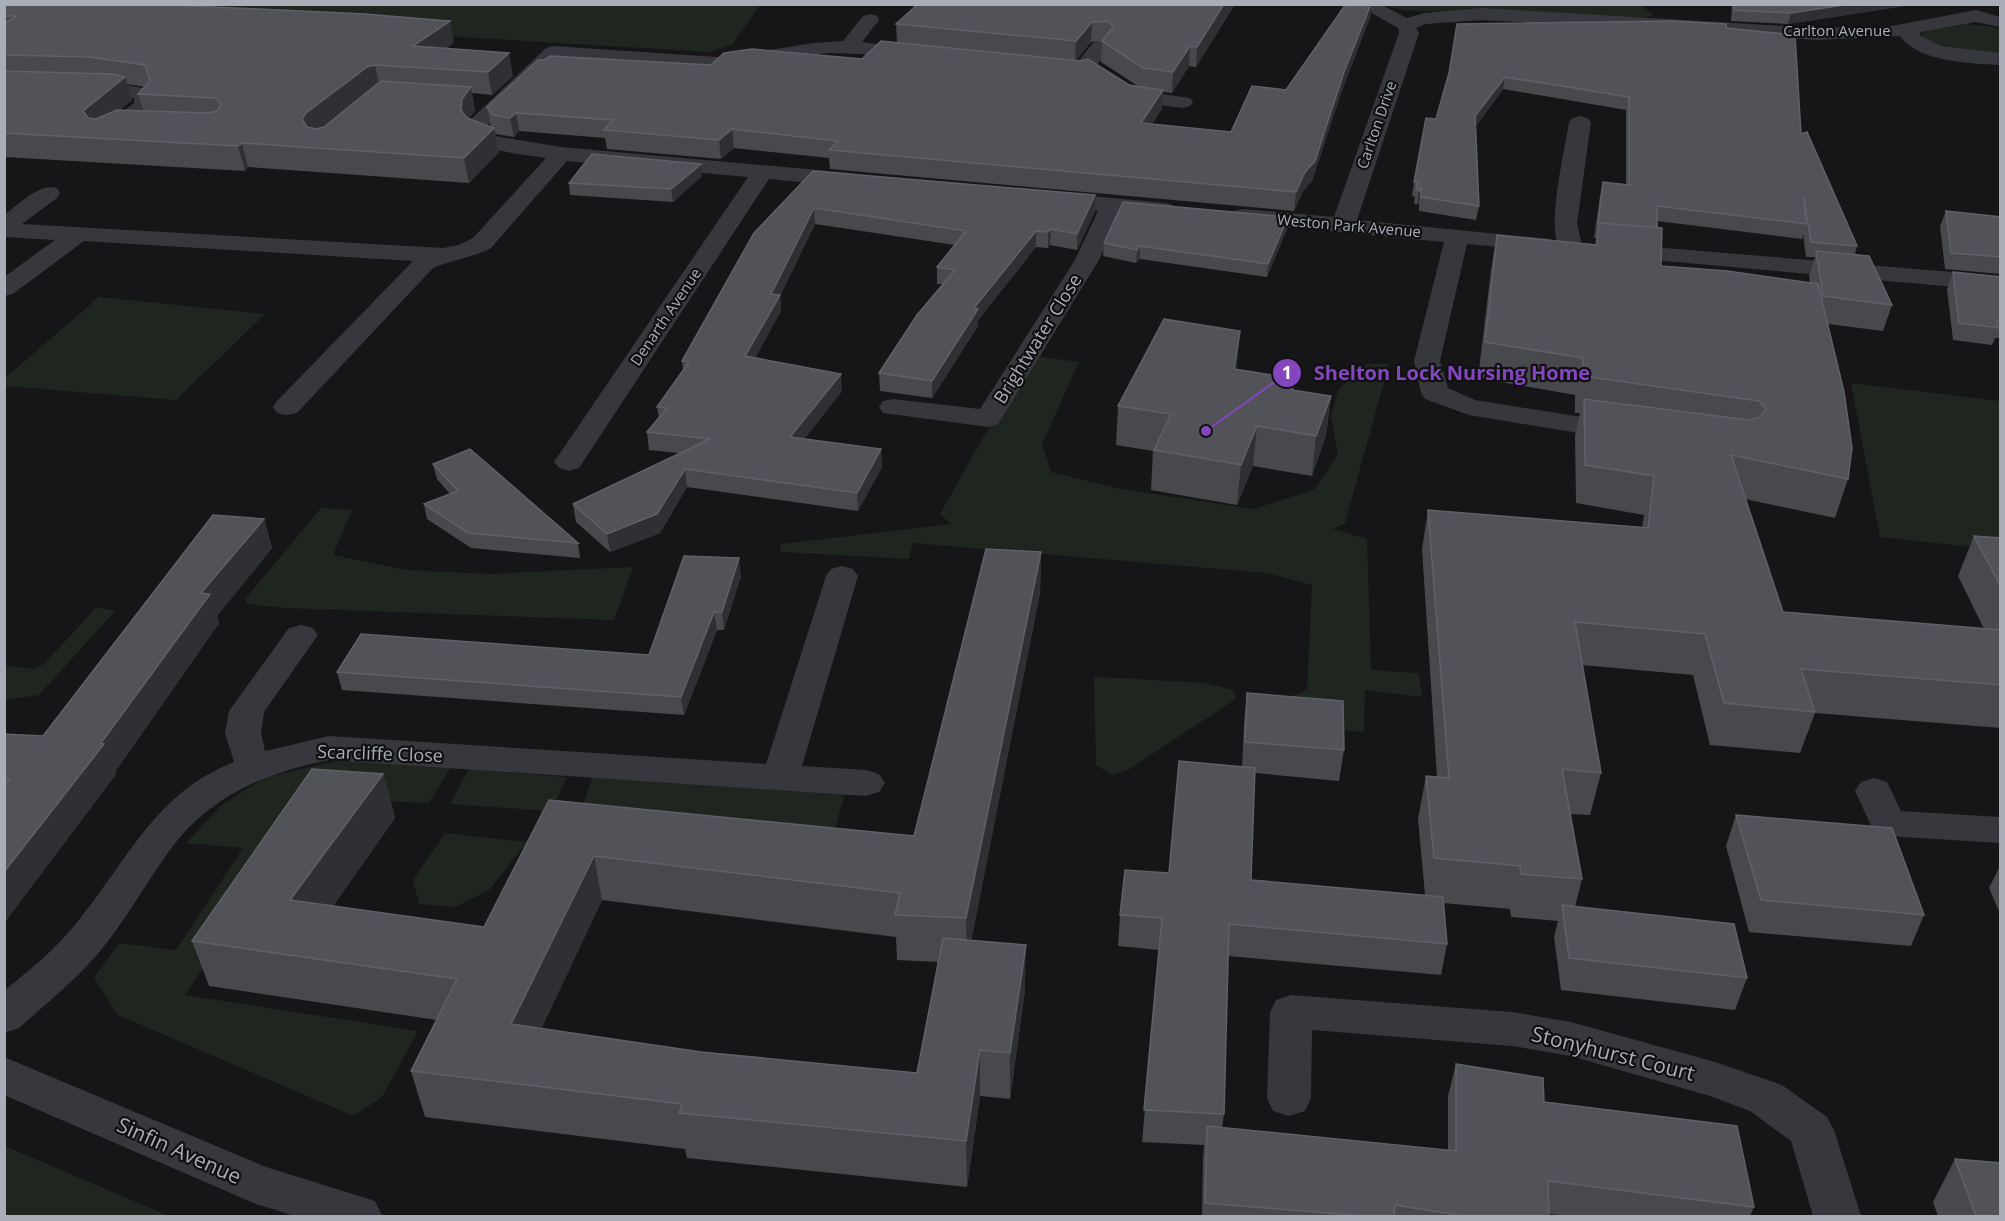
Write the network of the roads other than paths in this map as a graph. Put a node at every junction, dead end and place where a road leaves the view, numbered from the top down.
1 (1365, 4) edge
2 (1658, 4) edge
3 (1998, 4) edge
4 (1976, 16) junction
5 (870, 20) dead end
6 (2001, 22) edge
7 (1672, 24) junction
8 (1406, 25) junction
9 (1914, 28) junction
10 (848, 47) junction
11 (1100, 47) dead end
12 (931, 57) edge
13 (2001, 59) edge
14 (1086, 63) junction
15 (1035, 66) edge
16 (4, 85) edge
17 (474, 102) dead end
18 (1183, 102) dead end
19 (498, 104) junction
20 (1580, 122) dead end
21 (154, 126) edge
22 (561, 154) junction
23 (763, 172) junction
24 (868, 182) edge
25 (49, 193) dead end
26 (1031, 198) edge
27 (1112, 205) junction
28 (1182, 211) edge
29 (1216, 214) edge
30 (1343, 225) junction
31 (4, 228) edge
32 (79, 234) junction
33 (1457, 236) junction
34 (1570, 246) junction
35 (443, 255) junction
36 (2001, 284) edge
37 (4, 288) edge
38 (287, 407) dead end
39 (893, 407) dead end
40 (1647, 435) edge
41 (569, 462) dead end
42 (842, 576) dead end
43 (301, 635) dead end
44 (254, 766) junction
45 (781, 776) junction
46 (866, 783) dead end
47 (1874, 791) dead end
48 (2001, 830) edge
49 (4, 1016) edge
50 (4, 1075) edge
51 (1289, 1098) dead end
52 (358, 1216) edge
53 (1837, 1216) edge

1 - 8 street
2 - 7 street
3 - 4 street
4 - 6 street, Carlton Avenue
4 - 9 street, Carlton Avenue
5 - 10 street
7 - 8 street, Carlton Avenue
7 - 9 street, Carlton Avenue
8 - 30 street, Carlton Drive
9 - 13 street
10 - 12 street
10 - 19 street
11 - 14 street
14 - 15 street
14 - 18 street
16 - 21 street
17 - 19 street
19 - 22 street
20 - 34 street
22 - 23 street
22 - 35 street
23 - 24 street
23 - 41 street, Denarth Avenue
25 - 31 street
26 - 27 street
27 - 28 street
27 - 39 street, Brightwater Close
29 - 30 street, Weston Park Avenue
30 - 33 street, Weston Park Avenue
31 - 32 street
32 - 35 street
32 - 37 street
33 - 34 street, Weston Park Avenue
33 - 40 street
34 - 36 street, Weston Park Avenue
35 - 38 street
42 - 45 street
43 - 44 street
44 - 45 street, Scarcliffe Close
44 - 49 street, Scarcliffe Close
45 - 46 street, Scarcliffe Close
47 - 48 street
50 - 52 street, Sinfin Avenue
51 - 53 street, Stonyhurst Court

